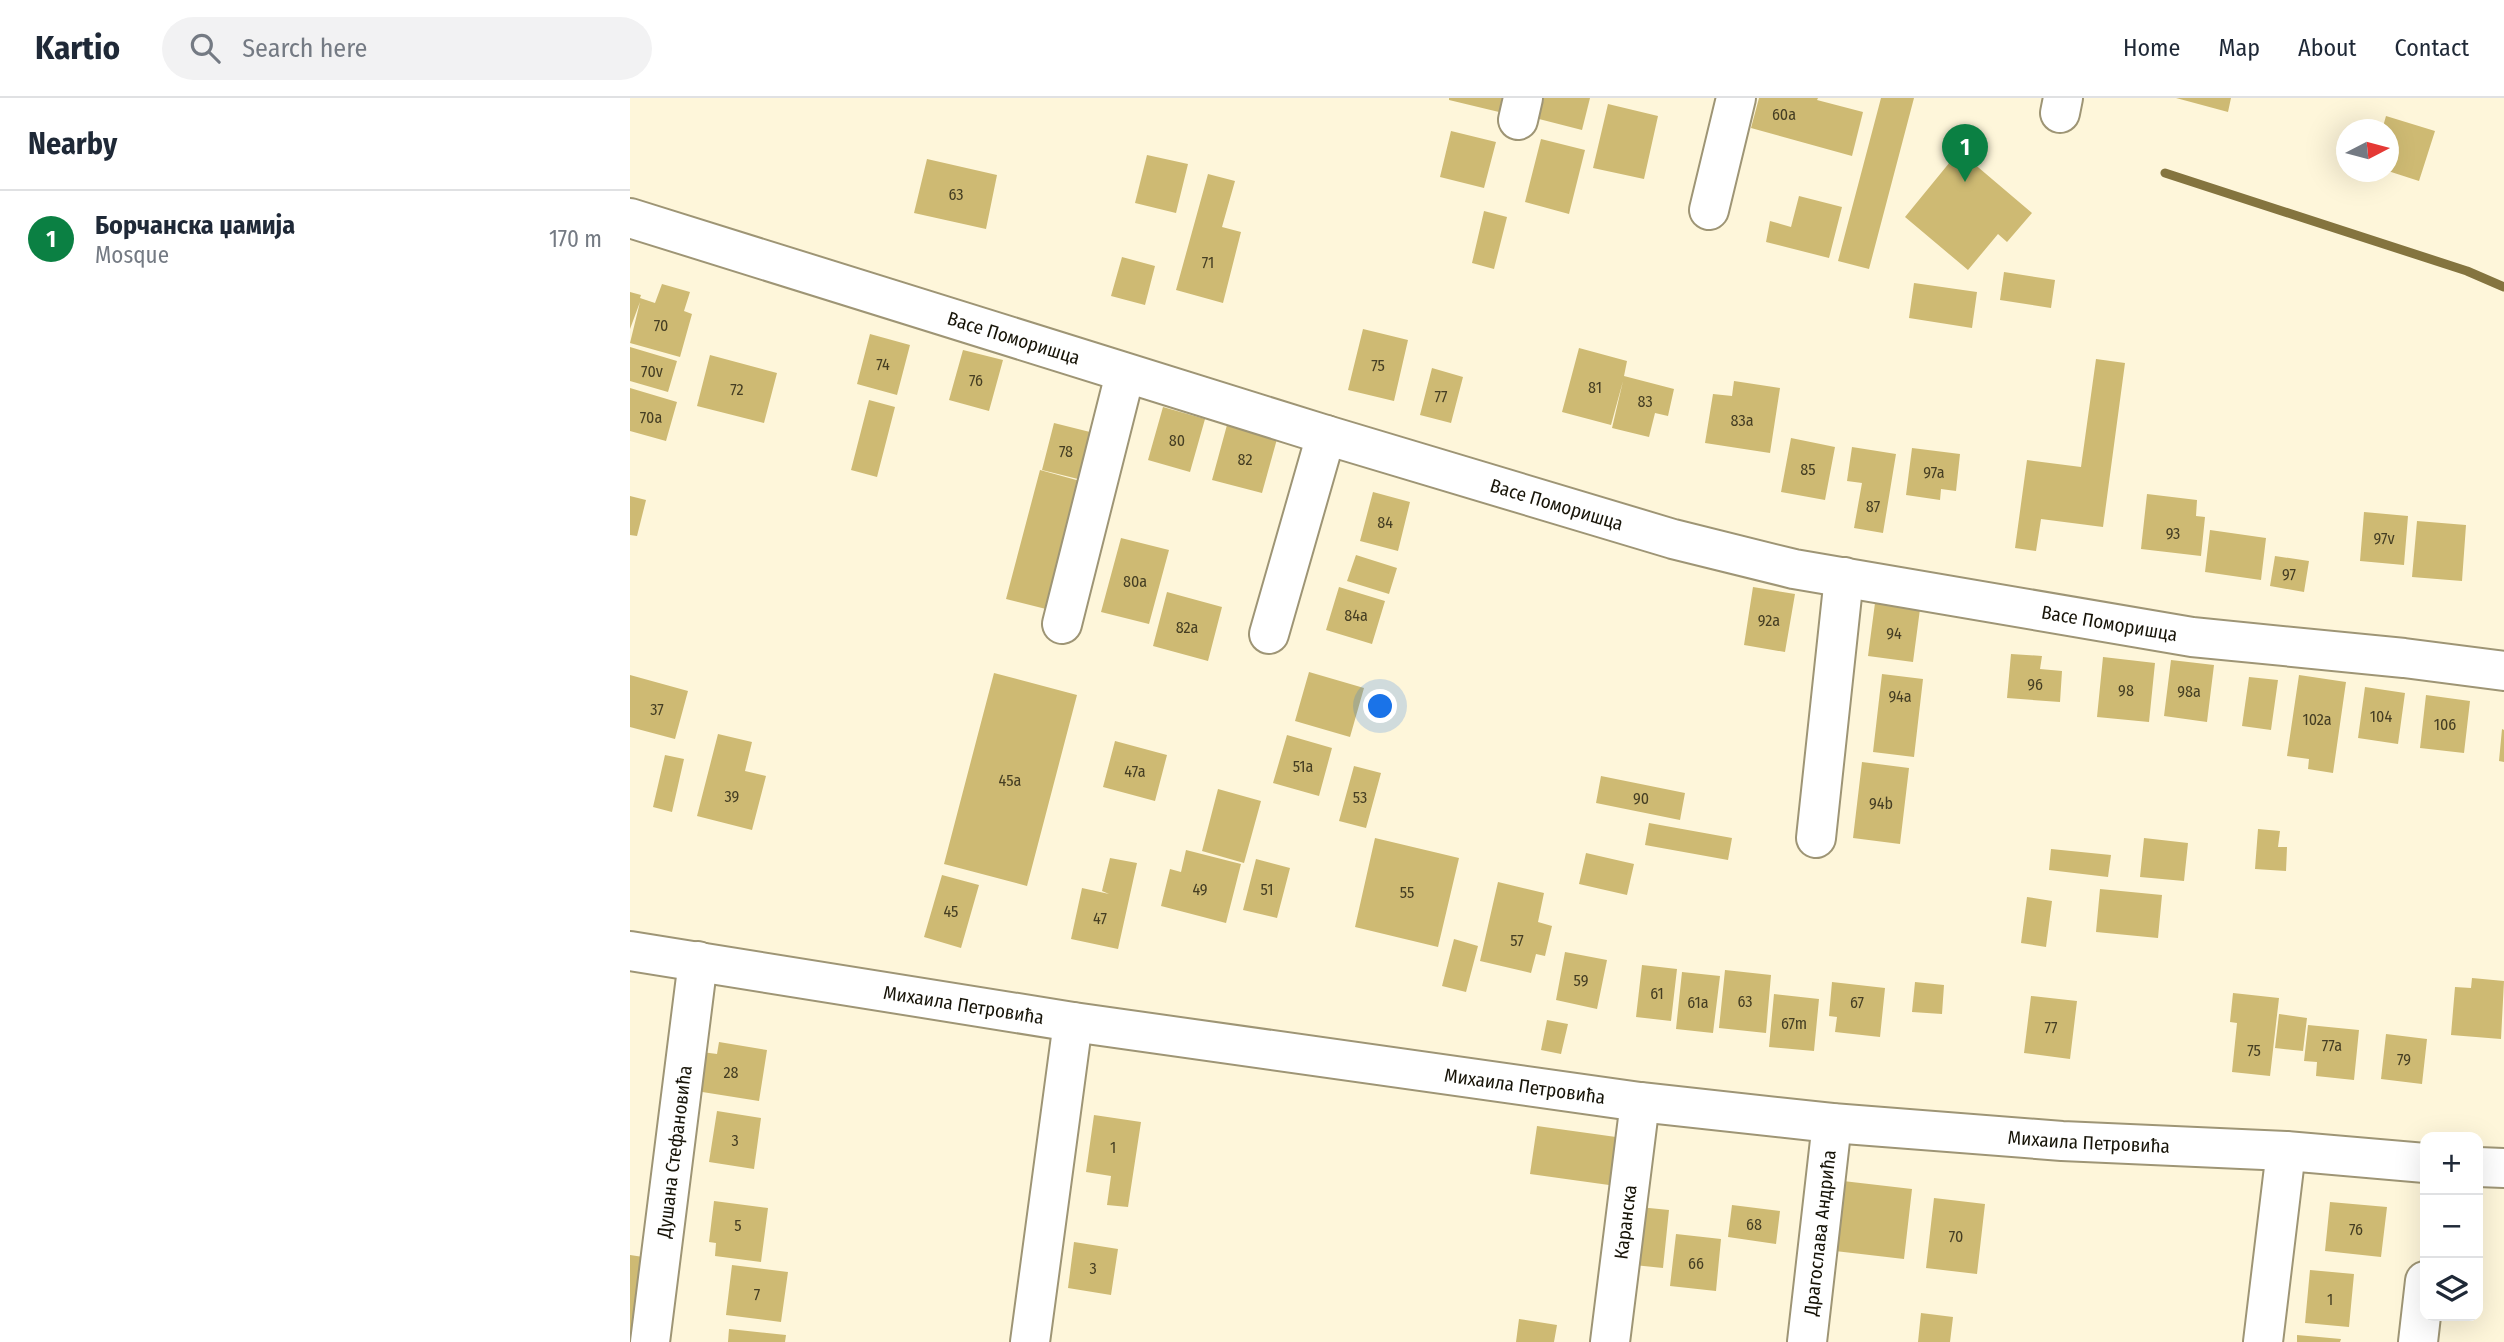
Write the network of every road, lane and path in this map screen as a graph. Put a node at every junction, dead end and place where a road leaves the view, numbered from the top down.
1 (1736, 98) edge
2 (1709, 210) dead end
3 (631, 224) edge
4 (1125, 373) junction
5 (1326, 435) junction
6 (1844, 576) junction
7 (1062, 624) dead end
8 (1269, 634) dead end
9 (2504, 671) edge
10 (1815, 838) dead end
11 (630, 951) edge
12 (698, 961) junction
13 (1073, 1022) junction
14 (1640, 1102) junction
15 (1832, 1123) junction
16 (2286, 1151) junction
17 (2420, 1163) edge
18 (2483, 1167) edge
19 (2504, 1168) edge
20 (2420, 1321) edge
21 (650, 1342) edge
22 (1030, 1342) edge
23 (1610, 1342) edge
24 (1807, 1342) edge
25 (2263, 1342) edge
26 (2418, 1342) edge

1 - 2 street
3 - 4 street, Васе Поморишца
4 - 5 street, Васе Поморишца
4 - 7 street
5 - 6 street, Васе Поморишца
5 - 8 street
6 - 9 street, Васе Поморишца
6 - 10 street
11 - 12 street, Михаила Петровића
12 - 13 street, Михаила Петровића
12 - 21 street, Душана Стефановића
13 - 14 street, Михаила Петровића
13 - 22 street
14 - 15 street, Михаила Петровића
14 - 23 street, Каранска
15 - 16 street, Михаила Петровића
15 - 24 street, Драгослава Андрића
16 - 17 street, Михаила Петровића
16 - 25 street
18 - 19 street
20 - 26 street

